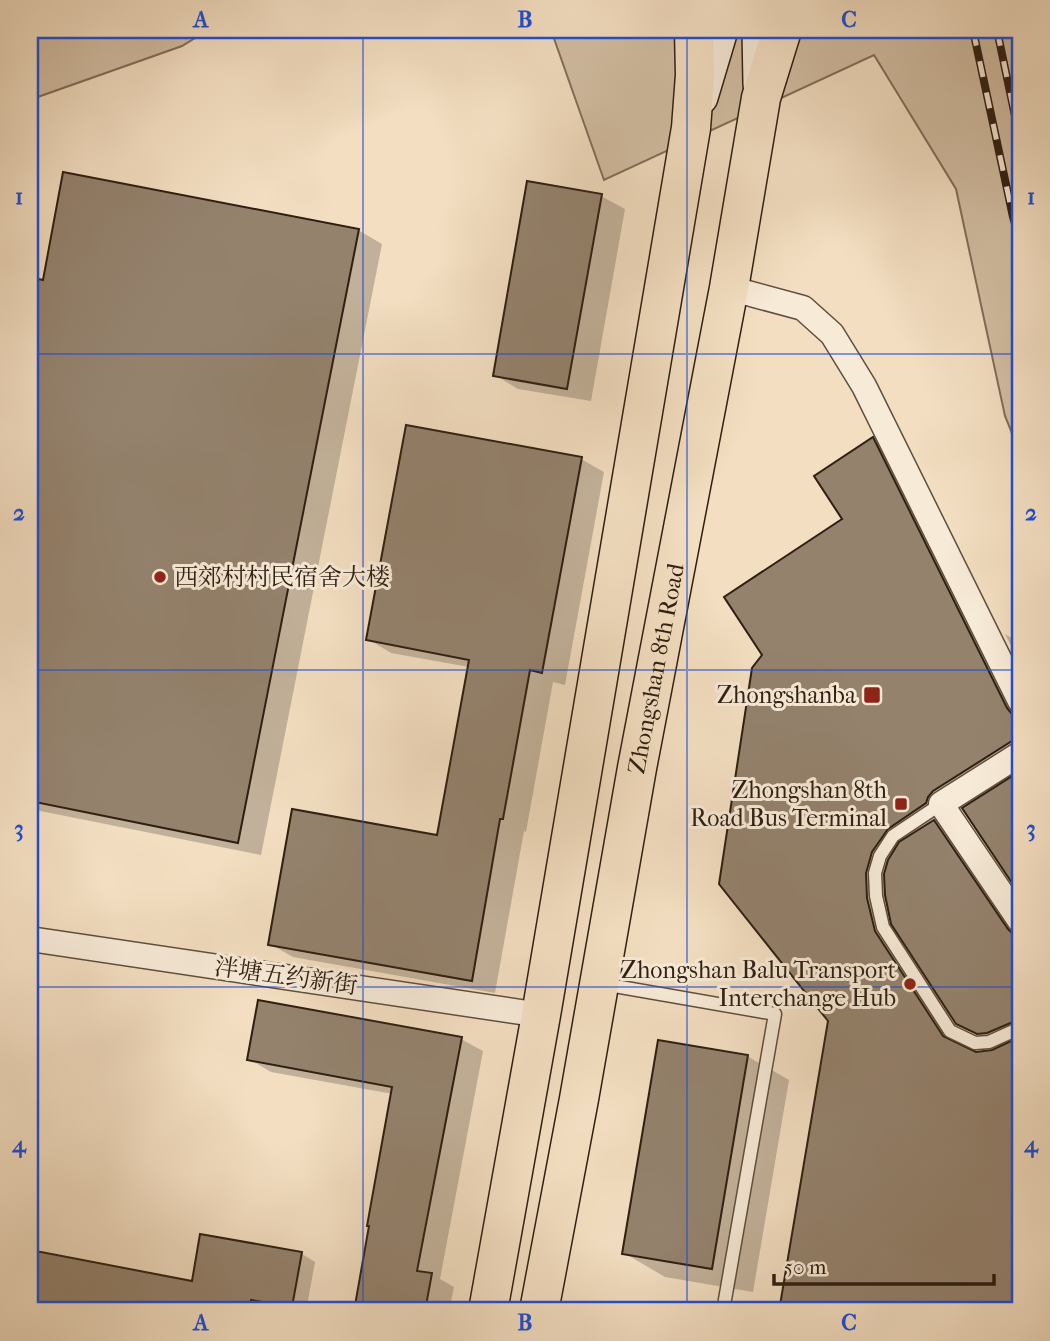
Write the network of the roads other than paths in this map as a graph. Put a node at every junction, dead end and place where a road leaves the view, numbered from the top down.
1 (694, 30) edge
2 (720, 30) edge
3 (760, 30) edge
4 (782, 30) edge
5 (761, 98) junction
6 (691, 128) junction
7 (729, 288) junction
8 (1020, 701) edge
9 (1020, 754) edge
10 (941, 804) junction
11 (1020, 921) edge
12 (30, 939) edge
13 (599, 983) junction
14 (541, 1015) junction
15 (1020, 1028) edge
16 (488, 1311) edge
17 (539, 1311) edge
18 (723, 1311) edge

1 - 6 main road
2 - 6 street
3 - 5 street
4 - 5 main road, Zhongshan 8th Road
5 - 7 main road, Zhongshan 8th Road
6 - 14 main road
7 - 8 street
7 - 13 main road, Zhongshan 8th Road
9 - 10 street
10 - 11 street
10 - 15 lane
12 - 14 street, 泮塘五约新街
13 - 17 main road, Zhongshan 8th Road
13 - 18 lane
14 - 16 main road

